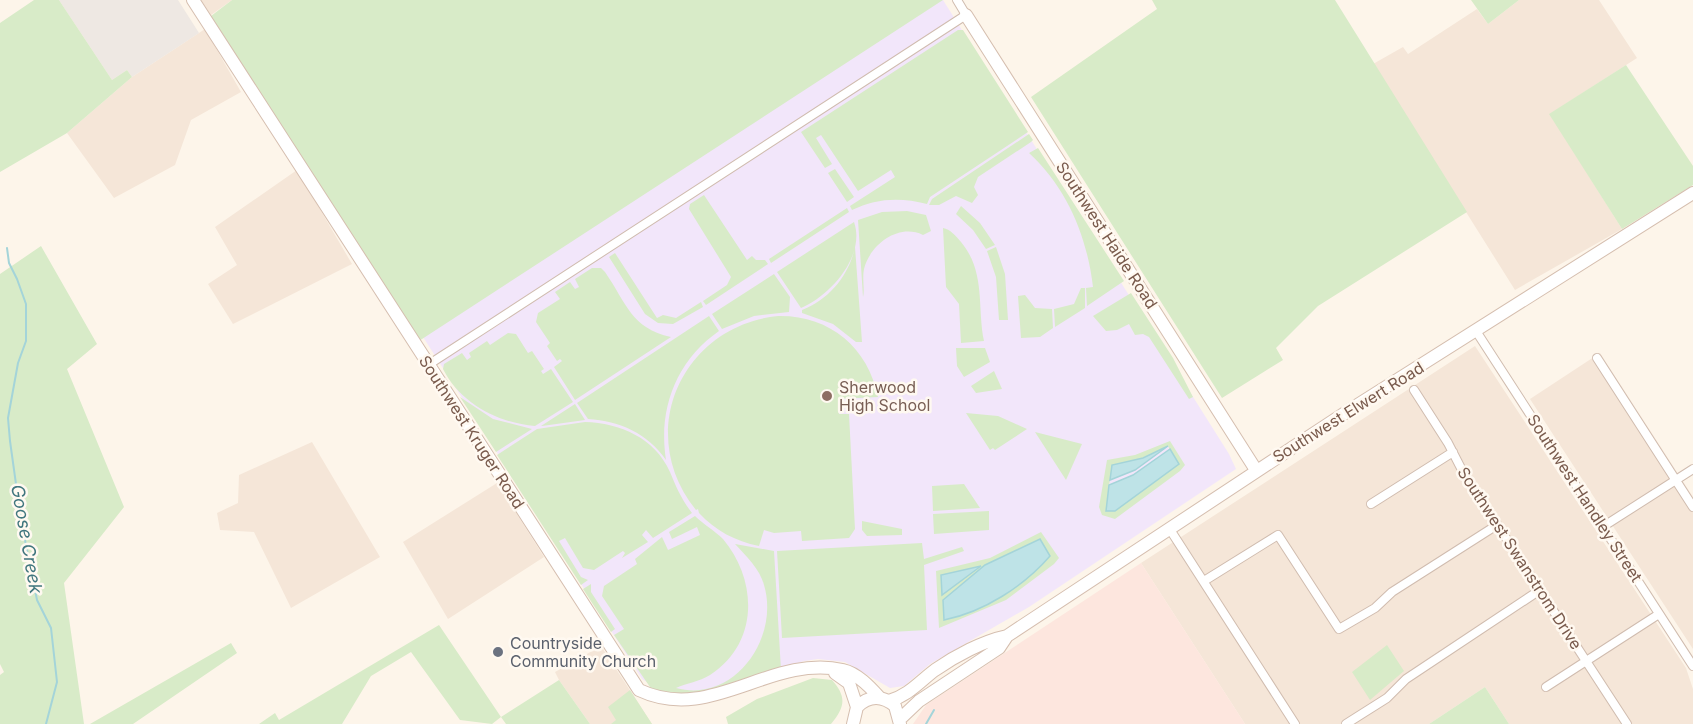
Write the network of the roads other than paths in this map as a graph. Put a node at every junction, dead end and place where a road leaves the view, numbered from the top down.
1 (193, 0) edge
2 (957, 0) edge
3 (966, 15) junction
4 (1693, 193) edge
5 (1476, 331) junction
6 (1597, 358) dead end
7 (428, 365) junction
8 (1414, 390) dead end
9 (1453, 452) junction
10 (1693, 469) edge
11 (1256, 470) junction
12 (1676, 479) junction
13 (1371, 504) dead end
14 (1693, 507) edge
15 (1497, 525) junction
16 (1604, 526) junction
17 (1169, 528) junction
18 (1204, 581) junction
19 (1540, 590) junction
20 (1659, 614) junction
21 (1007, 636) junction
22 (1690, 654) edge
23 (1587, 661) junction
24 (1693, 666) edge
25 (832, 670) junction
26 (1546, 687) dead end
27 (884, 699) junction
28 (857, 707) junction
29 (716, 708) dead end
30 (693, 712) dead end
31 (900, 722) edge
32 (851, 723) edge
33 (1295, 724) edge
34 (1346, 724) edge
35 (1627, 724) edge

1 - 7 street, Southwest Kruger Road
2 - 3 street, Southwest Haide Road
3 - 7 street
3 - 11 street, Southwest Haide Road
4 - 5 street, Southwest Elwert Road
5 - 11 street, Southwest Elwert Road
5 - 16 street, Southwest Handley Street
6 - 12 street
7 - 30 street, Southwest Kruger Road
8 - 9 street, Southwest Swanstrom Drive
9 - 13 street
9 - 15 street, Southwest Swanstrom Drive
10 - 12 street
11 - 17 street, Southwest Elwert Road
12 - 14 street
12 - 16 street
15 - 18 street
15 - 19 street, Southwest Swanstrom Drive
16 - 20 street, Southwest Handley Street
17 - 18 street
17 - 21 street, Southwest Elwert Road
18 - 33 street
19 - 23 street, Southwest Swanstrom Drive
19 - 34 street
20 - 22 street, Southwest Handley Street
20 - 23 street
21 - 27 street, Southwest Elwert Road
21 - 31 street, Southwest Elwert Road
22 - 24 street, Southwest Handley Street
23 - 26 street
23 - 35 street, Southwest Swanstrom Drive
25 - 27 street
25 - 28 street
25 - 29 street
27 - 28 street, Southwest Elwert Road
27 - 31 street
28 - 32 street

